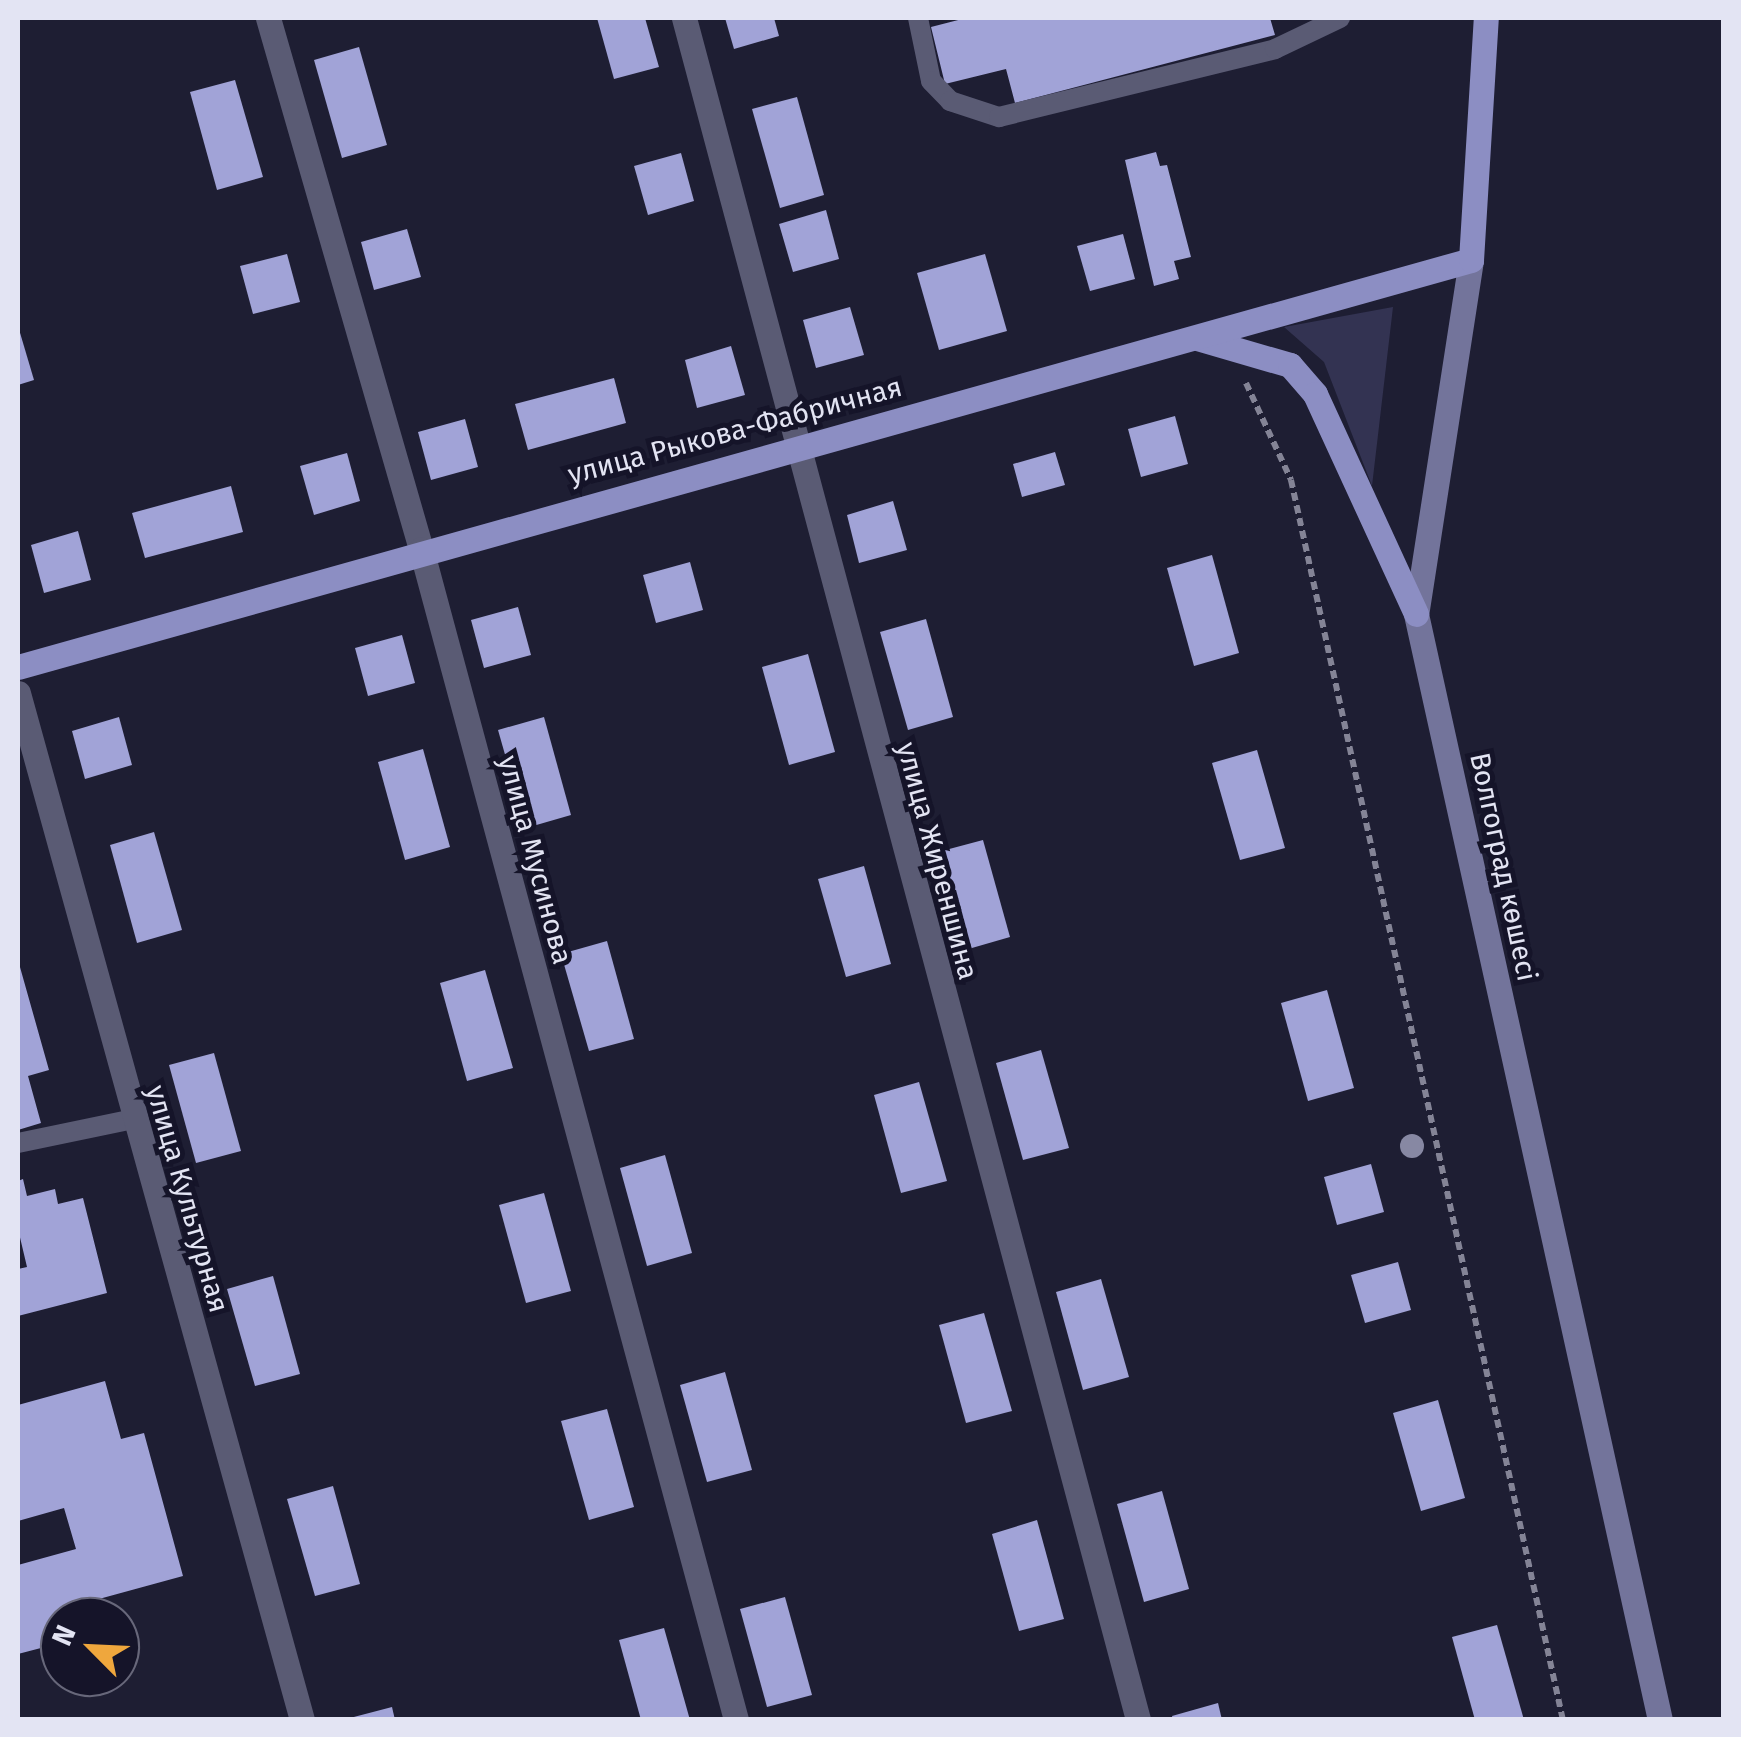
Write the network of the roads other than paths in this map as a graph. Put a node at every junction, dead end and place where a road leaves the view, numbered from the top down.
1 (268, 18) edge
2 (684, 18) edge
3 (918, 18) edge
4 (1340, 18) edge
5 (1486, 18) edge
6 (1505, 18) edge
7 (1487, 63) junction
8 (1471, 260) junction
9 (1192, 337) junction
10 (793, 446) junction
11 (420, 549) junction
12 (1416, 614) junction
13 (18, 667) edge
14 (18, 694) edge
15 (134, 1120) junction
16 (18, 1143) edge
17 (302, 1720) edge
18 (736, 1720) edge
19 (1138, 1720) edge
20 (1660, 1720) edge

1 - 11 street, улица Мусинова
2 - 10 street, улица Жиреншина
3 - 4 lane
5 - 7 main road, Волгоград көшесі
6 - 7 main road
7 - 8 main road, Волгоград көшесі
8 - 9 main road, улица Рыкова-Фабричная
8 - 12 main road, Волгоград көшесі
9 - 10 main road, улица Рыкова-Фабричная
9 - 12 main road
10 - 11 main road, улица Рыкова-Фабричная
10 - 19 street, улица Жиреншина
11 - 13 main road, улица Рыкова-Фабричная
11 - 18 street, улица Мусинова
12 - 20 main road, Волгоград көшесі
14 - 15 street, улица Культурная
15 - 16 lane
15 - 17 street, улица Культурная

